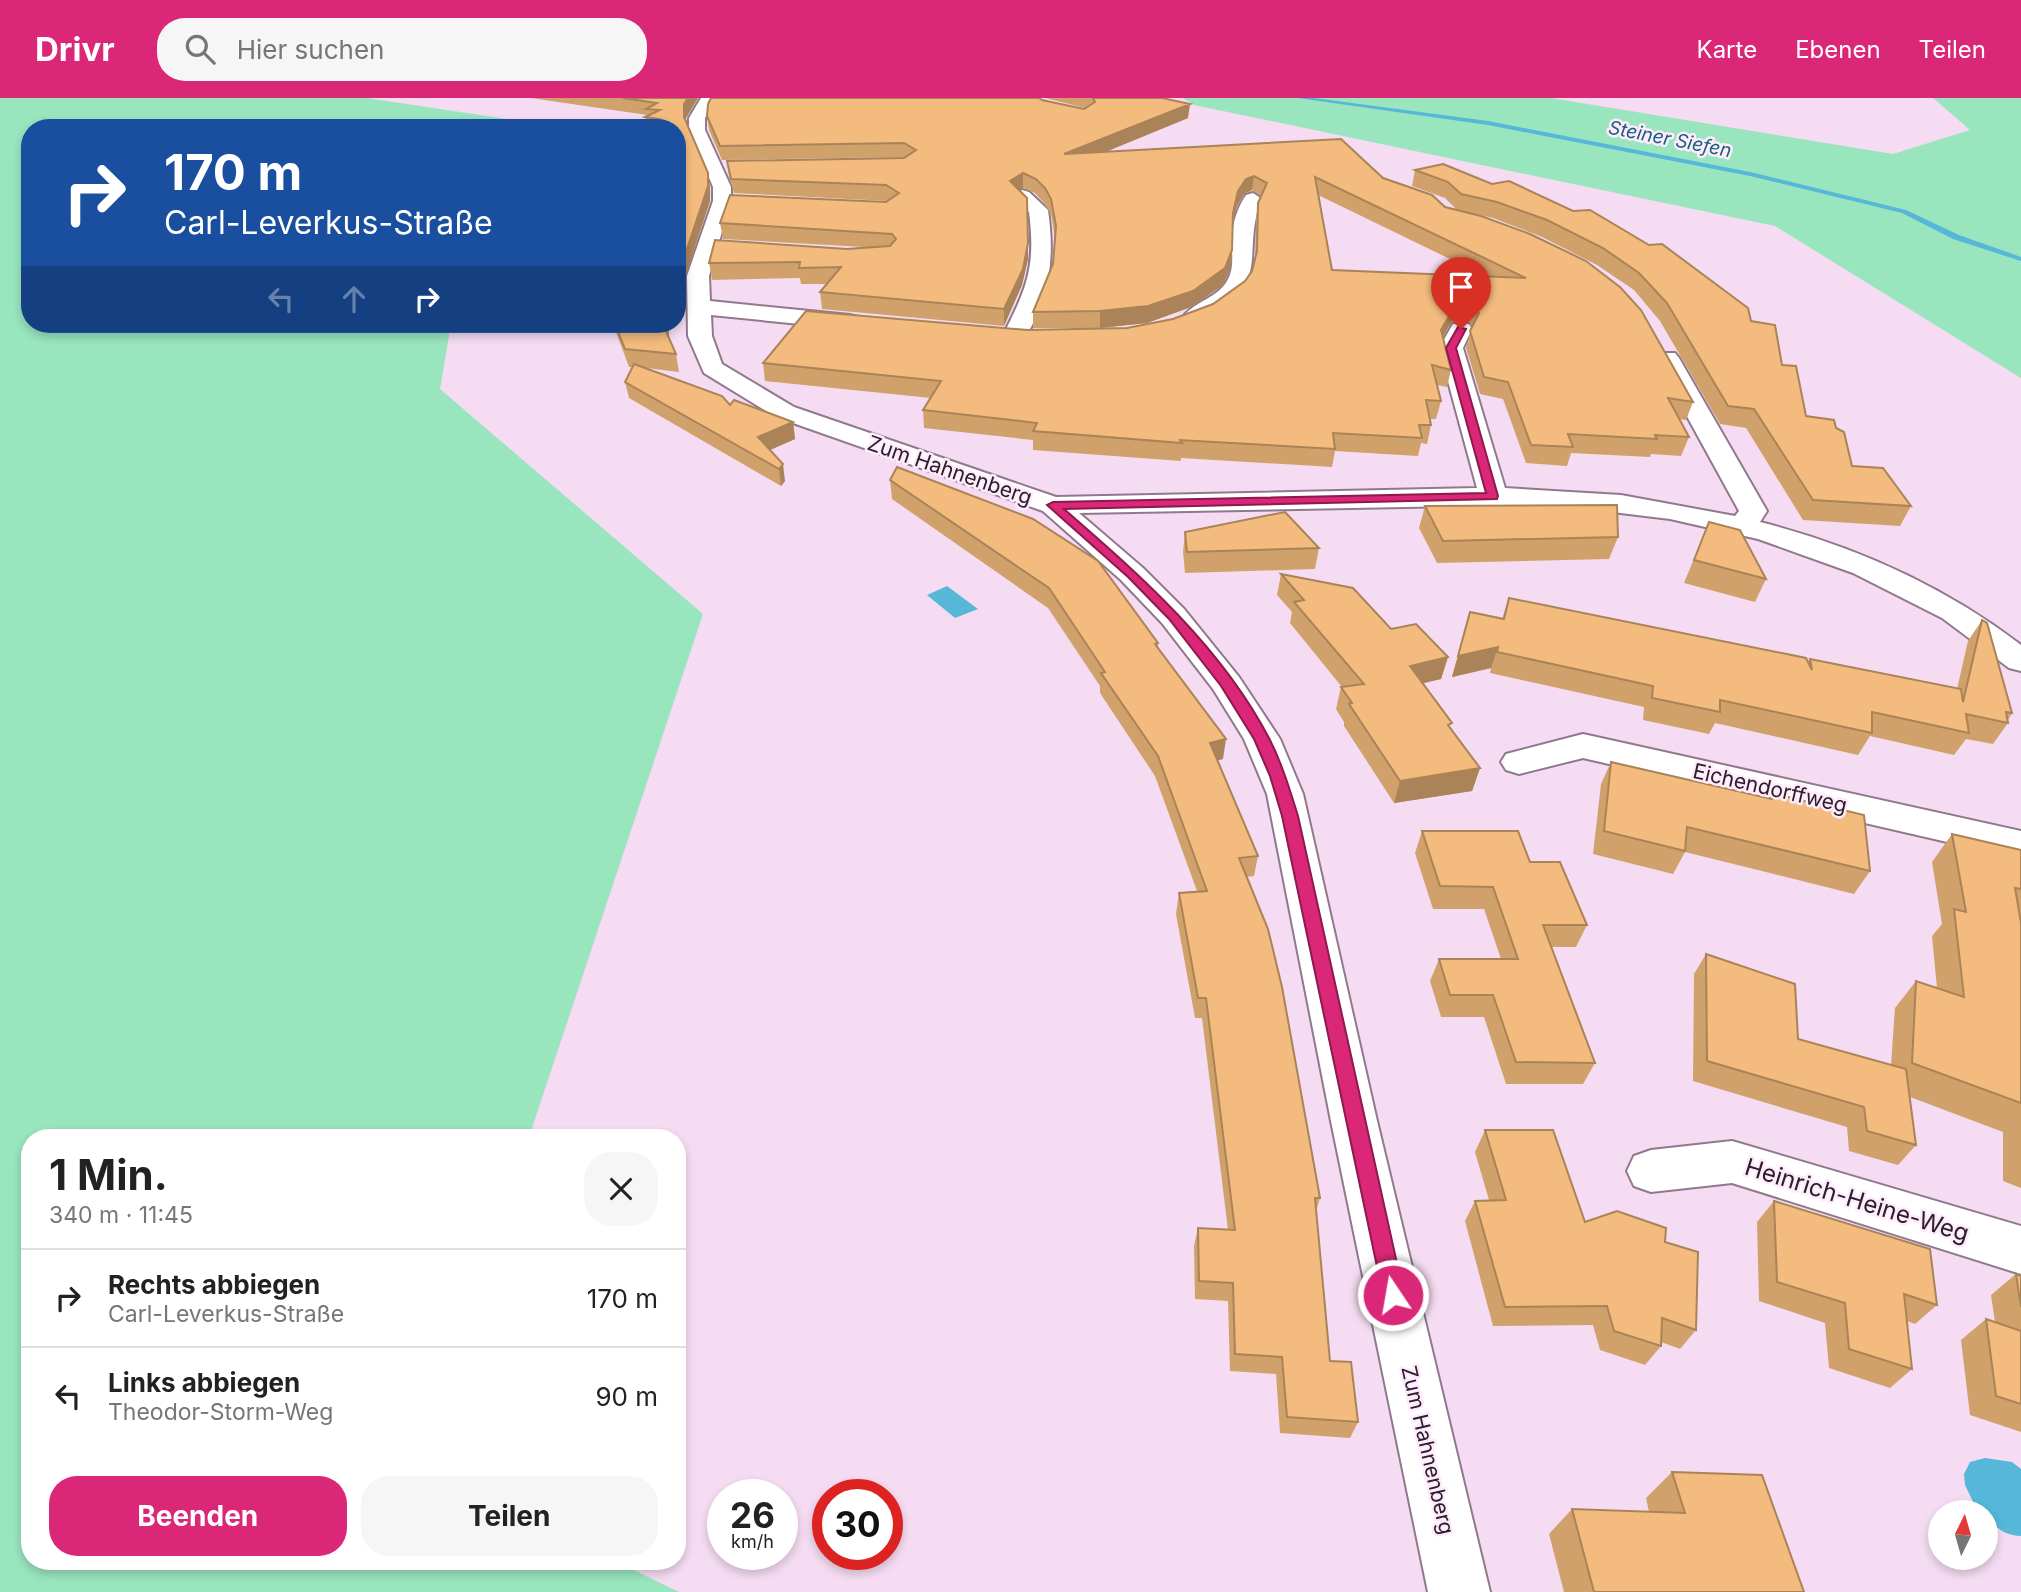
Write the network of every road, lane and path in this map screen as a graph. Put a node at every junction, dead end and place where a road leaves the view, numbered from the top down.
1 (709, 98) edge
2 (1022, 196) edge
3 (1254, 199) dead end
4 (699, 307) junction
5 (867, 324) edge
6 (1169, 326) edge
7 (1461, 329) dead end
8 (1653, 334) edge
9 (988, 335) edge
10 (1014, 337) junction
11 (1037, 338) edge
12 (1493, 496) junction
13 (1053, 505) junction
14 (1742, 526) junction
15 (2021, 660) edge
16 (1519, 762) dead end
17 (2021, 845) edge
18 (1650, 1171) dead end
19 (2021, 1250) edge
20 (1459, 1592) edge

1 - 4 street, Zum Hahnenberg
2 - 10 street
3 - 6 street
4 - 5 street
4 - 13 street, Zum Hahnenberg
7 - 12 street
8 - 14 street
9 - 10 street
10 - 11 street
12 - 13 street
12 - 14 street
13 - 20 street, Zum Hahnenberg
14 - 15 street
16 - 17 street, Eichendorffweg
18 - 19 street, Heinrich-Heine-Weg

